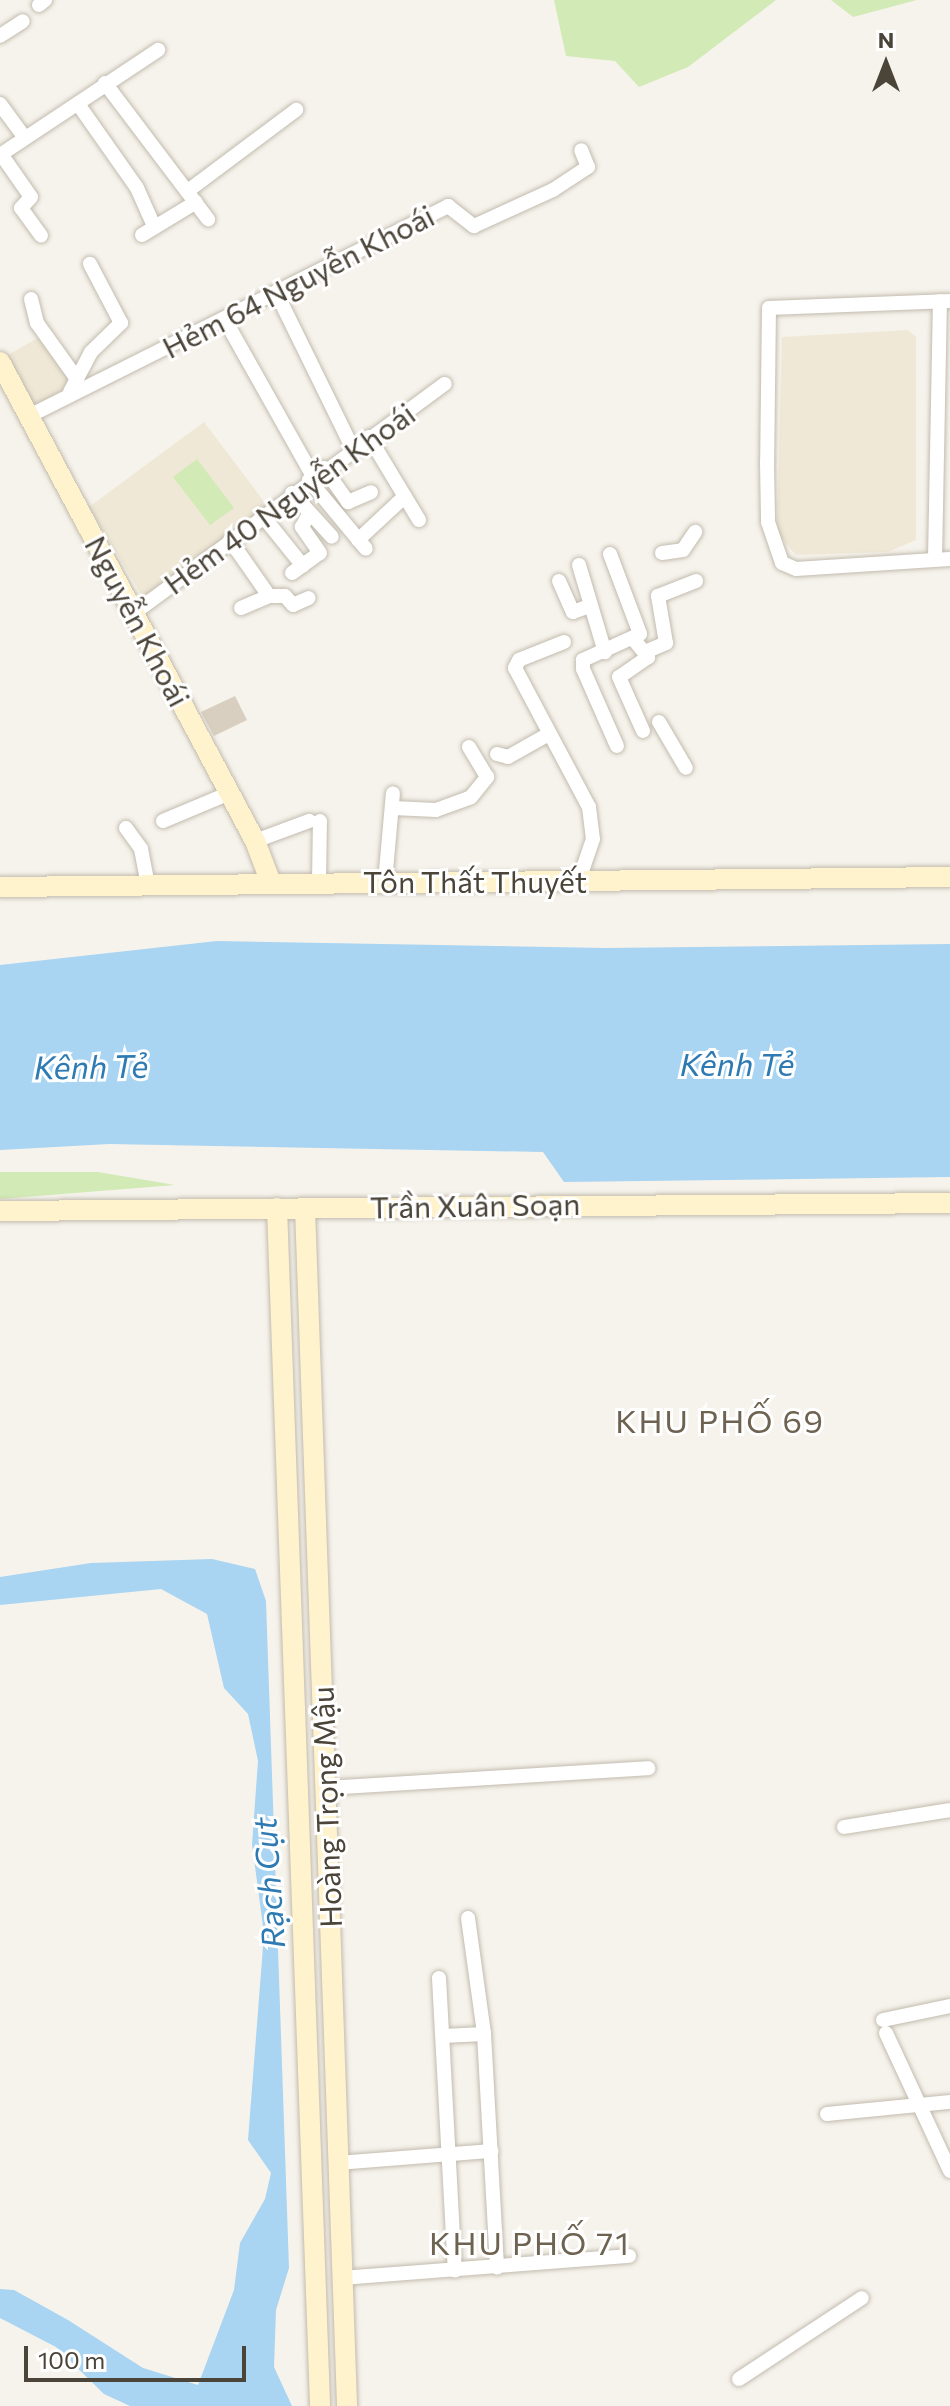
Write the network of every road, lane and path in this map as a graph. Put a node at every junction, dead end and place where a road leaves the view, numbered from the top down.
1 (23, 21) dead end
2 (0, 36) edge
3 (158, 50) dead end
4 (105, 83) junction
5 (0, 104) edge
6 (78, 104) junction
7 (296, 110) dead end
8 (25, 138) junction
9 (581, 150) dead end
10 (1, 154) edge
11 (192, 196) junction
12 (208, 219) dead end
13 (41, 236) dead end
14 (90, 264) dead end
15 (276, 292) junction
16 (31, 299) dead end
17 (945, 301) edge
18 (225, 320) junction
19 (0, 362) edge
20 (445, 384) dead end
21 (73, 386) junction
22 (29, 416) junction
23 (369, 437) junction
24 (353, 449) junction
25 (316, 474) junction
26 (371, 492) dead end
27 (292, 493) junction
28 (405, 496) junction
29 (309, 514) junction
30 (262, 515) junction
31 (419, 520) dead end
32 (695, 532) dead end
33 (332, 537) dead end
34 (230, 540) junction
35 (662, 553) dead end
36 (610, 554) dead end
37 (942, 559) edge
38 (579, 565) dead end
39 (559, 581) dead end
40 (696, 581) dead end
41 (269, 596) junction
42 (309, 598) dead end
43 (587, 607) junction
44 (241, 608) dead end
45 (134, 613) junction
46 (564, 642) dead end
47 (640, 647) junction
48 (605, 652) junction
49 (659, 722) dead end
50 (643, 731) dead end
51 (547, 735) junction
52 (617, 746) dead end
53 (469, 747) dead end
54 (497, 754) dead end
55 (686, 768) dead end
56 (230, 793) junction
57 (393, 793) dead end
58 (393, 808) junction
59 (163, 821) dead end
60 (126, 828) dead end
61 (255, 841) junction
62 (950, 877) edge
63 (579, 880) junction
64 (319, 882) junction
65 (385, 882) junction
66 (271, 883) junction
67 (148, 884) junction
68 (0, 887) edge
69 (950, 1203) edge
70 (277, 1208) junction
71 (305, 1208) junction
72 (0, 1211) edge
73 (315, 1514) junction
74 (288, 1515) junction
75 (648, 1768) dead end
76 (325, 1788) junction
77 (298, 1789) junction
78 (949, 1813) edge
79 (844, 1827) dead end
80 (468, 1918) dead end
81 (439, 1978) dead end
82 (950, 2006) edge
83 (484, 2034) junction
84 (443, 2036) junction
85 (307, 2041) junction
86 (334, 2042) junction
87 (950, 2102) edge
88 (922, 2109) junction
89 (827, 2114) dead end
90 (492, 2151) junction
91 (450, 2154) junction
92 (338, 2163) junction
93 (950, 2171) edge
94 (629, 2256) dead end
95 (497, 2268) junction
96 (455, 2271) junction
97 (342, 2278) junction
98 (315, 2279) junction
99 (862, 2298) dead end
100 (739, 2379) dead end
101 (320, 2406) edge
102 (347, 2406) edge

1 - 2 street
3 - 4 street
4 - 6 street
4 - 11 street
5 - 8 street
6 - 8 street
6 - 11 street
7 - 11 street
8 - 10 street
9 - 15 street, Hẻm 64 Nguyễn Khoái
10 - 13 street
11 - 12 street
14 - 21 street
15 - 18 street, Hẻm 64 Nguyễn Khoái
15 - 24 street
16 - 21 street
17 - 37 street
17 - 37 street
18 - 21 street, Hẻm 64 Nguyễn Khoái
18 - 25 street
19 - 22 main road, Nguyễn Khoái
20 - 23 street, Hẻm 40 Nguyễn Khoái
21 - 22 street, Hẻm 64 Nguyễn Khoái
22 - 45 main road, Nguyễn Khoái
23 - 24 street, Hẻm 40 Nguyễn Khoái
23 - 28 street
24 - 25 street, Hẻm 40 Nguyễn Khoái
25 - 26 street
25 - 27 street, Hẻm 40 Nguyễn Khoái
25 - 28 street
27 - 29 street
27 - 30 street, Hẻm 40 Nguyễn Khoái
28 - 31 street
29 - 30 street
29 - 33 street
30 - 34 street, Hẻm 40 Nguyễn Khoái
32 - 35 street
34 - 41 street
34 - 45 street, Hẻm 40 Nguyễn Khoái
36 - 47 street
38 - 43 street
39 - 43 street
40 - 47 street
41 - 42 street
41 - 44 street
43 - 48 street
45 - 56 main road, Nguyễn Khoái
46 - 51 street
47 - 48 street
47 - 50 street
48 - 52 street
49 - 55 street
51 - 54 street
51 - 63 street
53 - 58 street
56 - 59 street
56 - 61 main road, Nguyễn Khoái
57 - 58 street
58 - 65 street
60 - 67 street
61 - 64 street
61 - 66 main road, Nguyễn Khoái
62 - 63 main road, Tôn Thất Thuyết
63 - 65 main road, Tôn Thất Thuyết
64 - 65 main road, Tôn Thất Thuyết
64 - 66 main road, Tôn Thất Thuyết
66 - 67 main road, Tôn Thất Thuyết
67 - 68 main road, Tôn Thất Thuyết
69 - 71 main road, Trần Xuân Soạn
70 - 71 main road, Trần Xuân Soạn
70 - 72 main road, Trần Xuân Soạn
70 - 74 main road, Hoàng Trọng Mậu
71 - 73 main road, Hoàng Trọng Mậu
73 - 74 main road
73 - 76 main road, Hoàng Trọng Mậu
74 - 77 main road, Hoàng Trọng Mậu
75 - 76 street
76 - 77 main road
76 - 86 main road, Hoàng Trọng Mậu
77 - 85 main road, Hoàng Trọng Mậu
78 - 79 street
80 - 83 street
81 - 84 street
82 - 88 street
83 - 84 street
83 - 90 street
84 - 91 street
85 - 86 main road
85 - 98 main road, Hoàng Trọng Mậu
86 - 92 main road, Hoàng Trọng Mậu
87 - 88 street
88 - 89 street
88 - 93 street
90 - 91 street
90 - 95 street
91 - 92 street
91 - 96 street
92 - 97 main road, Hoàng Trọng Mậu
94 - 95 street
95 - 96 street
96 - 97 street
97 - 98 main road
97 - 102 main road, Hoàng Trọng Mậu
98 - 101 main road, Hoàng Trọng Mậu
99 - 100 street

